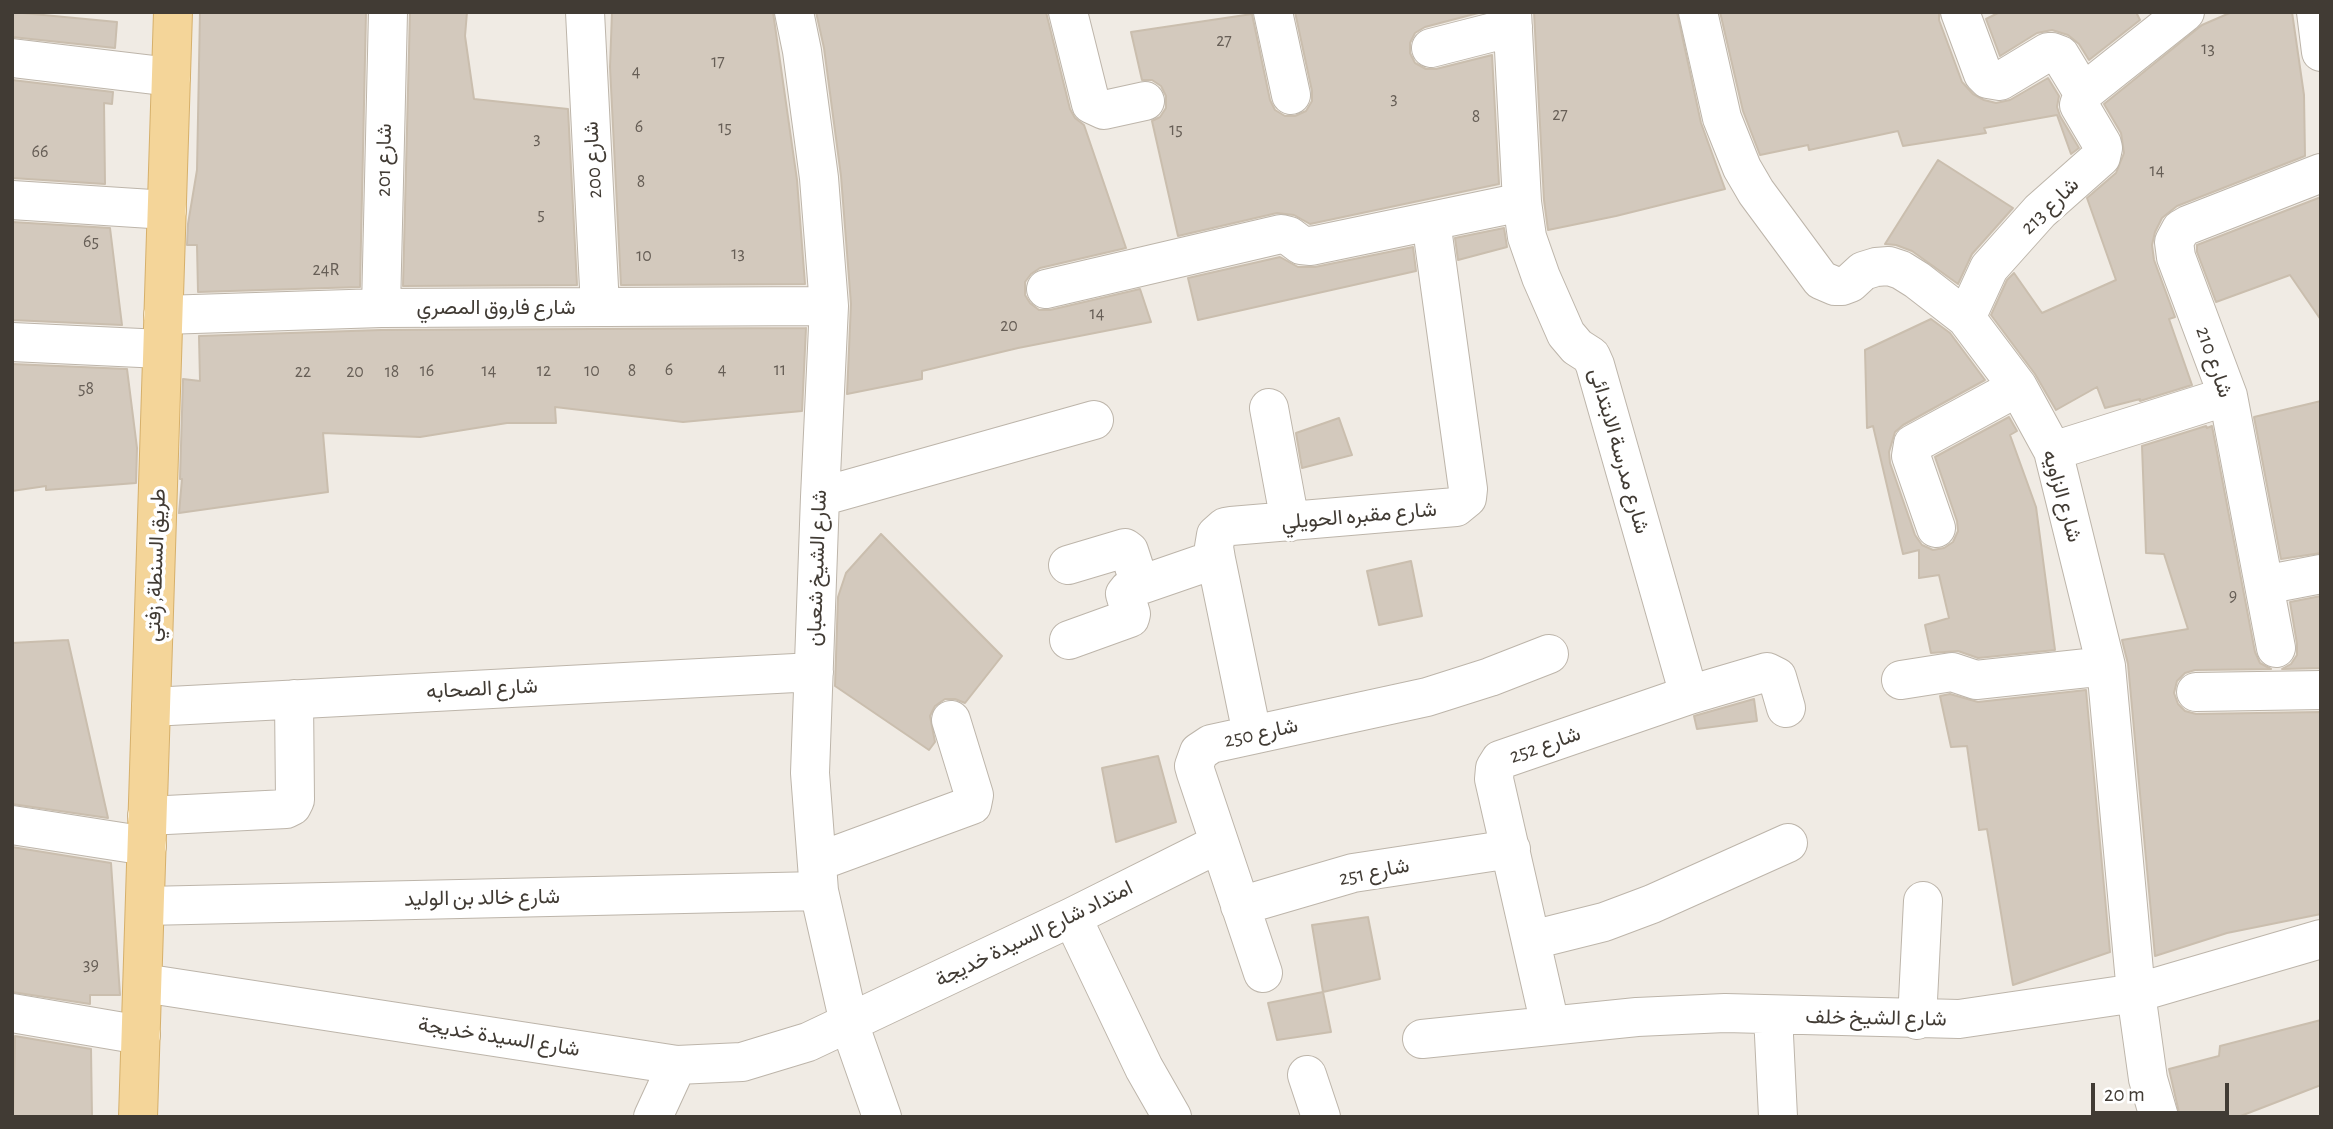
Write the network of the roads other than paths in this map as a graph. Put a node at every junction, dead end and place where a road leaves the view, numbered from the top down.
1 (173, 12) edge
2 (388, 12) edge
3 (586, 12) edge
4 (794, 12) edge
5 (1068, 12) edge
6 (1273, 12) edge
7 (1698, 12) edge
8 (1960, 12) edge
9 (2185, 12) edge
10 (2316, 12) edge
11 (1512, 20) edge
12 (1432, 48) dead end
13 (2321, 52) edge
14 (12, 58) edge
15 (172, 77) junction
16 (2083, 93) junction
17 (1291, 95) dead end
18 (1145, 101) dead end
19 (2321, 173) edge
20 (12, 200) edge
21 (1522, 202) junction
22 (167, 210) junction
23 (1431, 221) junction
24 (1046, 289) dead end
25 (829, 306) junction
26 (600, 307) junction
27 (381, 308) junction
28 (1966, 318) junction
29 (163, 332) junction
30 (12, 342) edge
31 (2018, 387) junction
32 (2228, 396) junction
33 (1269, 408) dead end
34 (1094, 420) dead end
35 (2053, 451) junction
36 (820, 497) junction
37 (1290, 522) junction
38 (1936, 528) dead end
39 (1216, 559) junction
40 (1068, 565) dead end
41 (2321, 574) edge
42 (1140, 584) junction
43 (2264, 585) junction
44 (1069, 640) dead end
45 (2276, 648) dead end
46 (1549, 654) dead end
47 (2106, 666) junction
48 (814, 672) junction
49 (1900, 680) dead end
50 (2321, 690) edge
51 (2196, 692) dead end
52 (1689, 695) junction
53 (294, 699) junction
54 (151, 708) junction
55 (1786, 708) dead end
56 (951, 720) dead end
57 (1252, 734) junction
58 (12, 825) edge
59 (147, 831) junction
60 (1788, 843) dead end
61 (1218, 844) junction
62 (1511, 849) junction
63 (818, 876) junction
64 (1923, 901) dead end
65 (145, 906) junction
66 (1240, 906) junction
67 (1072, 917) junction
68 (2321, 939) edge
69 (1532, 940) junction
70 (1263, 973) dead end
71 (143, 982) junction
72 (2136, 993) junction
73 (12, 1013) edge
74 (1773, 1015) junction
75 (1917, 1020) junction
76 (849, 1023) junction
77 (1550, 1024) junction
78 (141, 1035) junction
79 (1422, 1039) dead end
80 (677, 1065) junction
81 (1307, 1075) dead end
82 (138, 1117) edge
83 (653, 1117) edge
84 (882, 1117) edge
85 (1172, 1117) edge
86 (1321, 1117) edge
87 (1778, 1117) edge
88 (2159, 1117) edge

1 - 15 main road, طريق السنطة, زفتي
2 - 27 street, شارع 201
3 - 26 street, شارع 200
4 - 25 street, شارع الشيخ شعبان
5 - 18 street
6 - 17 street
7 - 28 street, شارع الزاويه
8 - 16 street, شارع 213
9 - 16 street
10 - 13 street
11 - 12 street
11 - 21 street, شارع مدرسة الابتدائى
14 - 15 street
15 - 22 main road, طريق السنطة, زفتي
16 - 28 street, شارع 213
19 - 32 street, شارع 210
20 - 22 street
21 - 23 street
21 - 52 street, شارع مدرسة الابتدائى
22 - 29 main road, طريق السنطة, زفتي
23 - 24 street
23 - 37 street, شارع مقبره الحويلي
25 - 26 street, شارع فاروق المصري
25 - 36 street, شارع الشيخ شعبان
26 - 27 street, شارع فاروق المصري
27 - 29 street, شارع فاروق المصري
28 - 31 street, شارع الزاويه
29 - 30 street, شارع فاروق المصري
29 - 54 main road, طريق السنطة, زفتي
31 - 35 street, شارع الزاويه
31 - 38 street
32 - 35 street
32 - 43 street, شارع 210
33 - 37 street
34 - 36 street
35 - 47 street, شارع الزاويه
36 - 48 street, شارع الشيخ شعبان
37 - 39 street, شارع مقبره الحويلي
39 - 42 street
39 - 57 street, شارع مقبره الحويلي
40 - 42 street
41 - 43 street
42 - 44 street
43 - 45 street, شارع 210
46 - 57 street, شارع 250
47 - 49 street
47 - 72 street, شارع الزاويه
48 - 53 street, شارع الصحابه
48 - 63 street, شارع الشيخ شعبان
50 - 51 street
52 - 55 street, شارع 252
52 - 62 street, شارع 252
53 - 54 street, شارع الصحابه
53 - 59 street
54 - 59 main road, طريق السنطة, زفتي
56 - 63 street, شارع خالد بن الوليد
57 - 61 street, شارع 250
58 - 59 street
59 - 65 main road, طريق السنطة, زفتي
60 - 69 street
61 - 66 street, شارع 250
61 - 67 street, امتداد شارع السيدة خديجة
62 - 66 street, شارع 251
62 - 69 street, شارع 252
63 - 65 street, شارع خالد بن الوليد
63 - 76 street, شارع الشيخ شعبان
64 - 75 street
65 - 71 main road, طريق السنطة, زفتي
66 - 70 street, شارع 250
67 - 76 street, امتداد شارع السيدة خديجة
67 - 85 street
68 - 72 street, شارع الشيخ خلف
69 - 77 street, شارع 252
71 - 78 main road, طريق السنطة, زفتي
71 - 80 street, شارع السيدة خديجة
72 - 75 street, شارع الشيخ خلف
72 - 88 street, شارع الزاويه
73 - 78 street
74 - 75 street, شارع الشيخ خلف
74 - 77 street, شارع الشيخ خلف
74 - 87 street
76 - 80 street, شارع السيدة خديجة
76 - 84 street, شارع الشيخ شعبان
77 - 79 street, شارع الشيخ خلف
78 - 82 main road, طريق السنطة, زفتي
80 - 83 street
81 - 86 street

